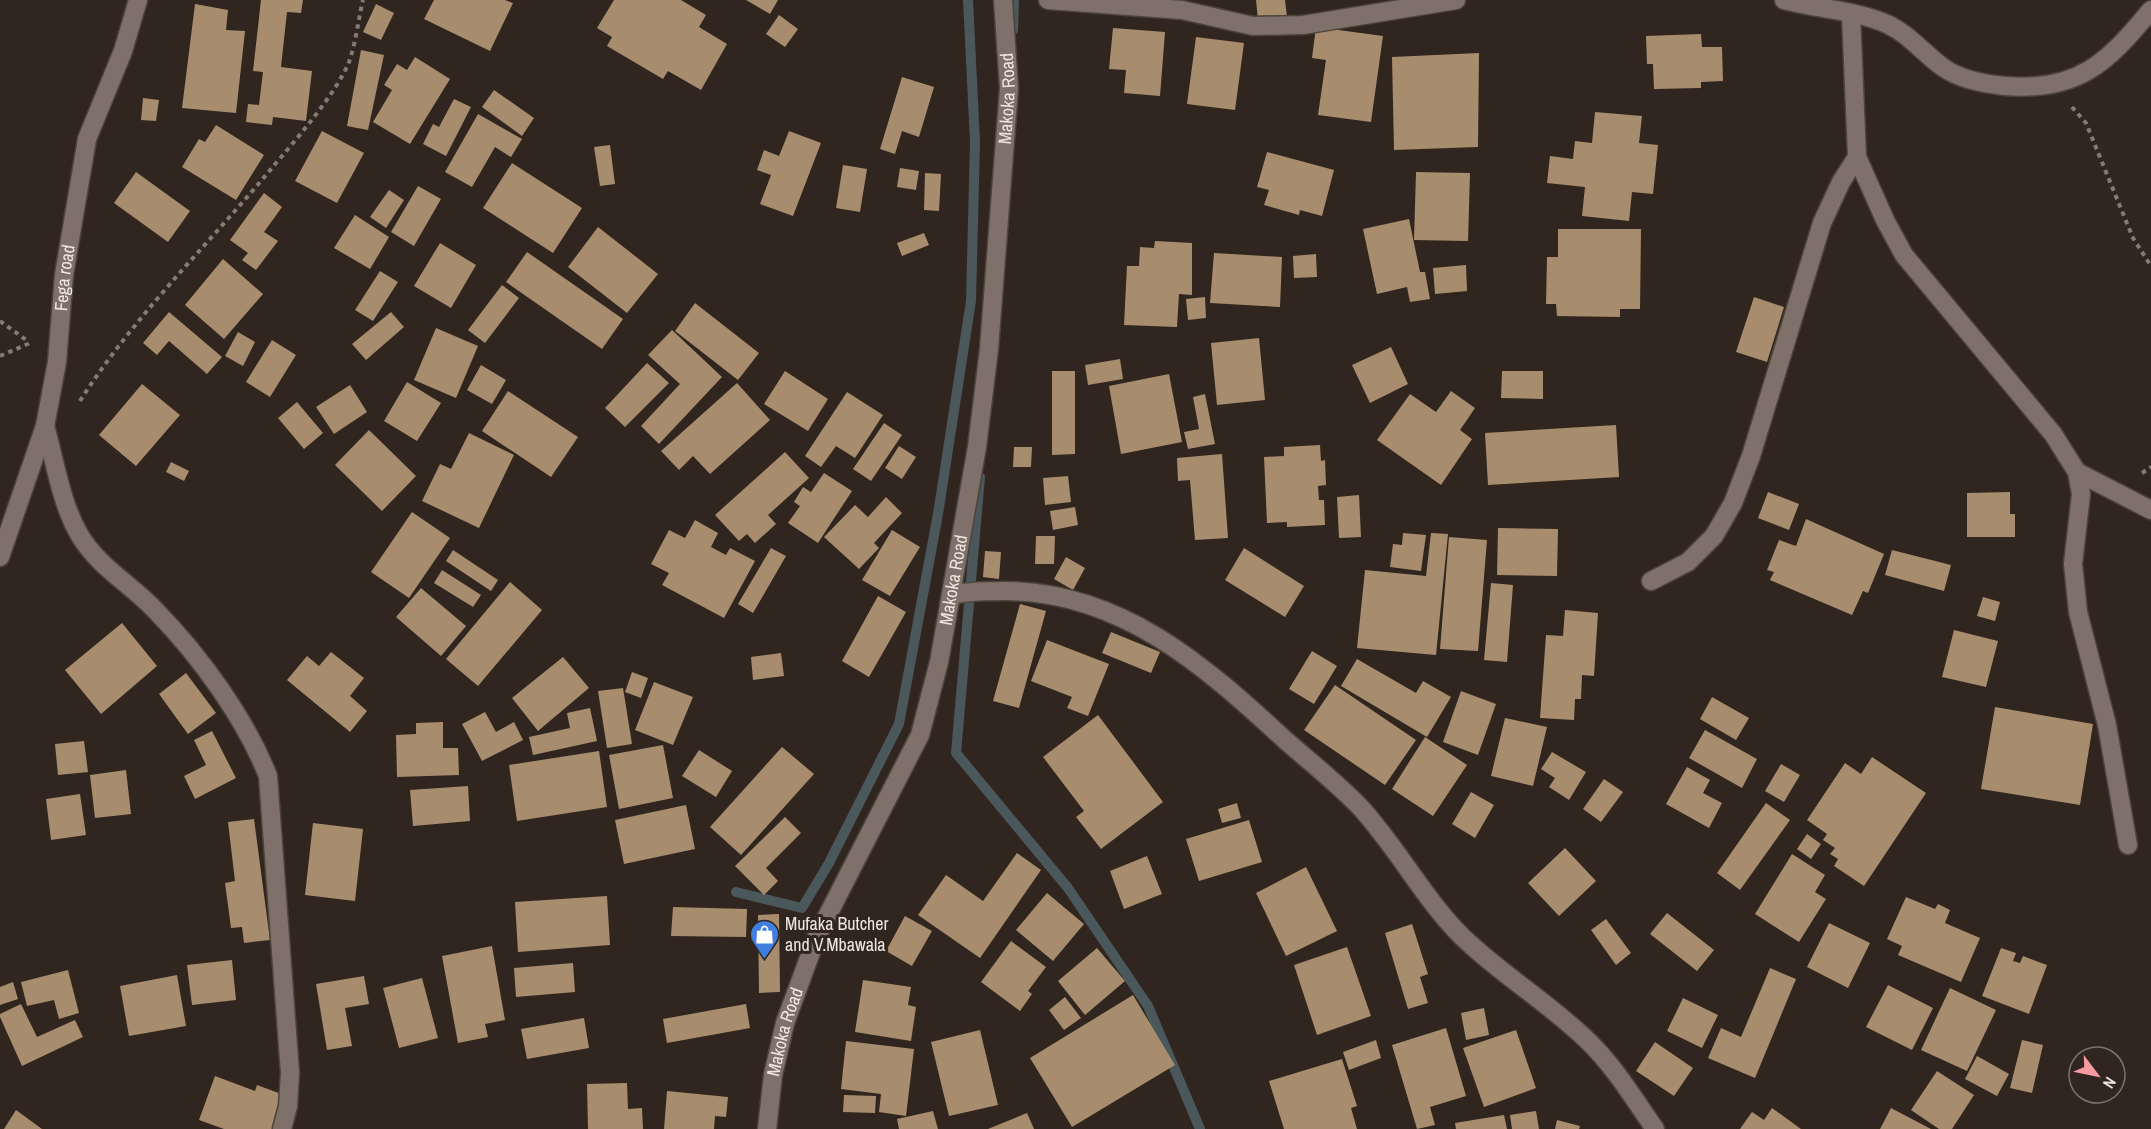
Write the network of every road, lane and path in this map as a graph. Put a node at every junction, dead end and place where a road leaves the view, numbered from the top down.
1 (138, 0) edge
2 (363, 0) edge
3 (1003, 0) edge
4 (1048, 0) edge
5 (1456, 0) edge
6 (1784, 0) edge
7 (2151, 10) edge
8 (1851, 15) junction
9 (2044, 88) junction
10 (1857, 157) junction
11 (2151, 266) edge
12 (31, 343) dead end
13 (0, 356) edge
14 (76, 408) dead end
15 (45, 426) junction
16 (2077, 472) junction
17 (2151, 510) edge
18 (0, 557) edge
19 (1651, 581) dead end
20 (951, 595) junction
21 (2128, 845) dead end
22 (282, 1129) edge
23 (767, 1129) edge
24 (1655, 1129) edge

1 - 15 street, Fega road
2 - 14 path
3 - 20 street, Makoka Road
4 - 5 street
6 - 8 street
7 - 9 street
8 - 9 street
8 - 10 street
9 - 11 path
10 - 16 street
10 - 19 street
12 - 13 path
15 - 18 street, Fega road
15 - 22 street
16 - 17 street
16 - 21 street
20 - 23 street, Makoka Road
20 - 24 street

